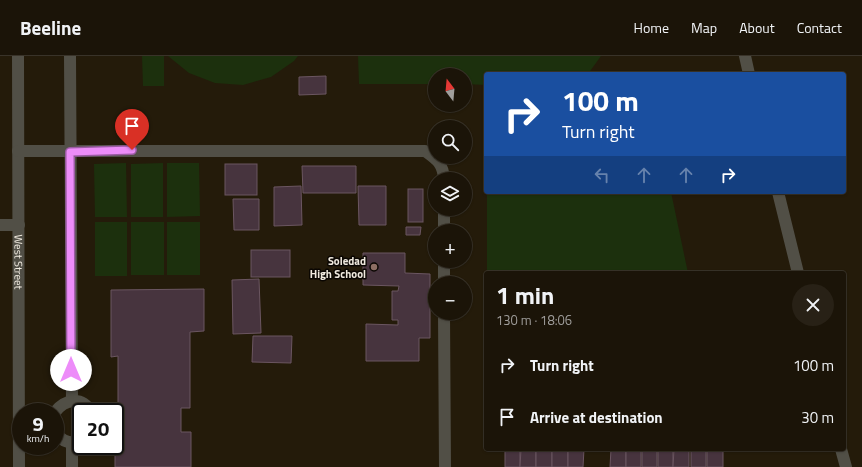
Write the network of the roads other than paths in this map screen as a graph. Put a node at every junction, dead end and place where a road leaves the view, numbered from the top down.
1 (18, 56) edge
2 (70, 56) edge
3 (745, 56) edge
4 (749, 72) edge
5 (18, 151) junction
6 (70, 152) junction
7 (444, 172) edge
8 (778, 194) edge
9 (0, 225) edge
10 (19, 225) junction
11 (798, 271) edge
12 (444, 320) edge
13 (72, 401) junction
14 (81, 403) edge
15 (64, 404) edge
16 (842, 451) edge
17 (74, 455) edge
18 (18, 467) edge
19 (72, 467) edge
20 (445, 467) edge
21 (846, 467) edge

1 - 5 street, West Street
2 - 6 street
3 - 4 street
5 - 6 street
5 - 10 street, West Street
6 - 7 street
6 - 13 street
8 - 11 street
9 - 10 street
10 - 18 street, West Street
12 - 20 street
13 - 14 street
13 - 15 street
16 - 21 street
17 - 19 street

